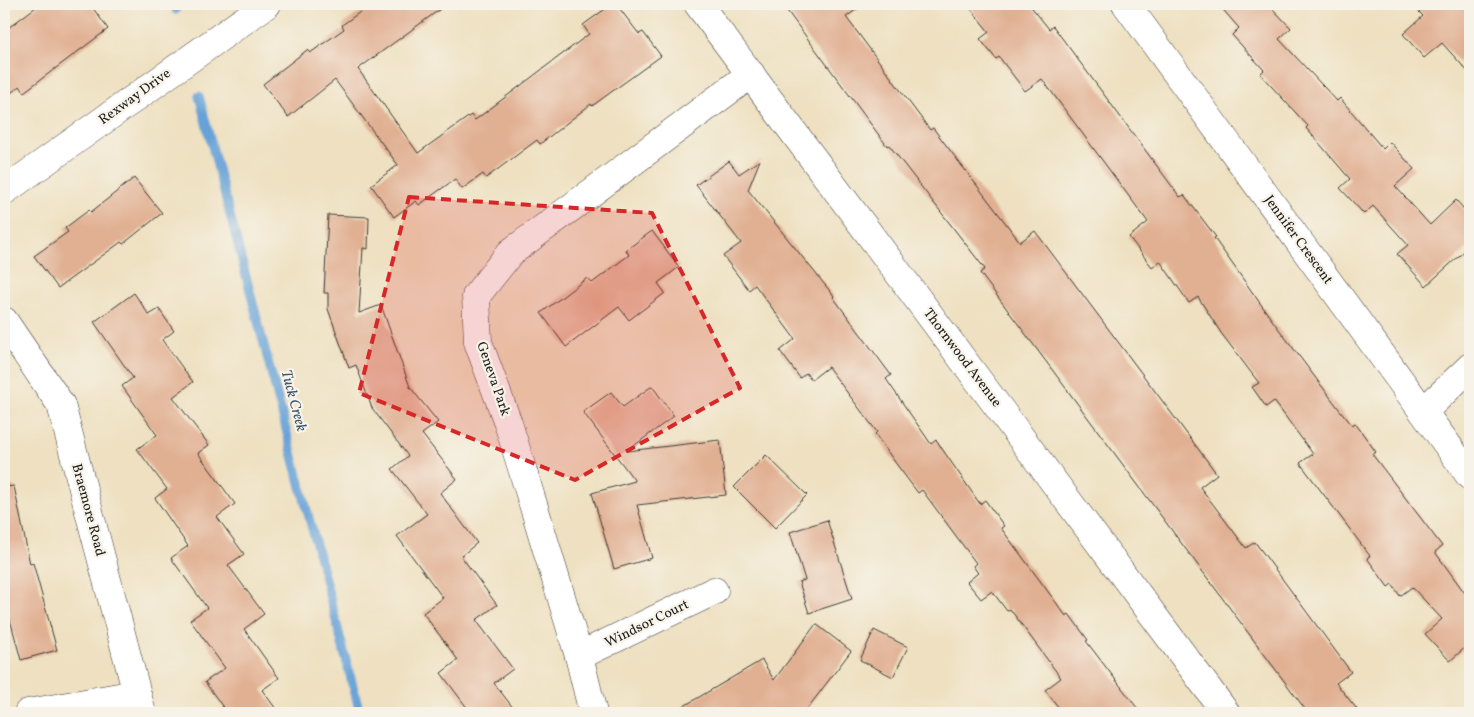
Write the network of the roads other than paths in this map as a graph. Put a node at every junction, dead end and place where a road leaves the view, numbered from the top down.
1 (267, 4) edge
2 (698, 4) edge
3 (1126, 4) edge
4 (751, 74) junction
5 (4, 191) edge
6 (4, 321) edge
7 (1470, 366) edge
8 (1424, 411) junction
9 (1470, 476) edge
10 (714, 591) dead end
11 (579, 656) junction
12 (139, 704) edge
13 (28, 713) edge
14 (593, 713) edge
15 (1226, 713) edge

1 - 5 street, Rexway Drive
2 - 4 street, Thornwood Avenue
3 - 8 street, Jennifer Crescent
4 - 11 street, Geneva Park
4 - 15 street, Thornwood Avenue
6 - 12 street, Braemore Road
7 - 8 street
8 - 9 street, Jennifer Crescent
10 - 11 street, Windsor Court
11 - 14 street, Geneva Park
12 - 13 street

